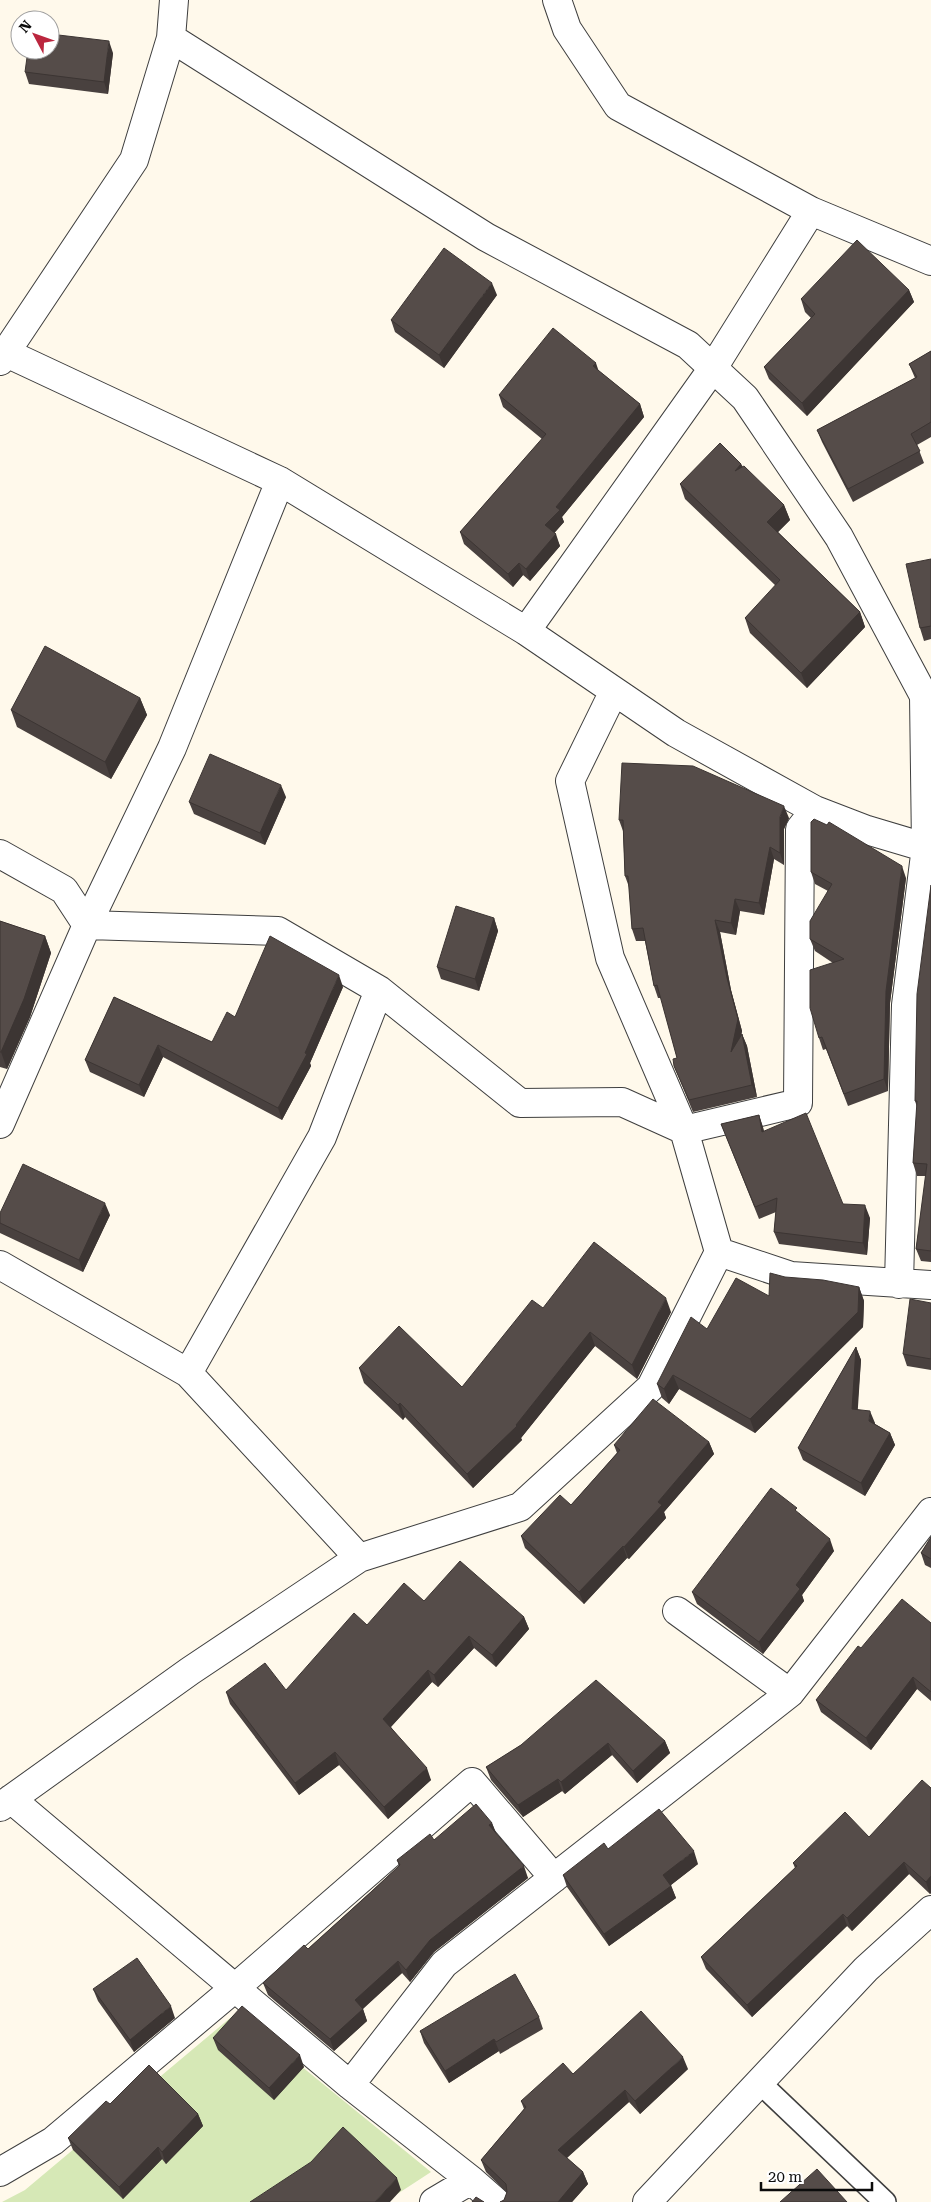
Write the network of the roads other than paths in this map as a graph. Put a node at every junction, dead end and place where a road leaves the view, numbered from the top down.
1 (174, 0) edge
2 (557, 0) edge
3 (171, 38) junction
4 (811, 211) junction
5 (931, 261) edge
6 (2, 354) edge
7 (712, 368) junction
8 (280, 481) junction
9 (526, 631) junction
10 (614, 691) junction
11 (815, 810) junction
12 (928, 848) edge
13 (0, 854) edge
14 (87, 925) junction
15 (379, 990) junction
16 (0, 1124) edge
17 (684, 1130) junction
18 (719, 1252) junction
19 (0, 1266) edge
20 (900, 1284) junction
21 (931, 1286) edge
22 (188, 1373) junction
23 (931, 1512) edge
24 (359, 1558) junction
25 (677, 1611) dead end
26 (790, 1693) junction
27 (5, 1803) edge
28 (554, 1878) junction
29 (931, 1910) edge
30 (236, 1988) junction
31 (759, 2082) junction
32 (350, 2085) junction
33 (0, 2172) edge
34 (471, 2180) junction
35 (434, 2202) edge
36 (496, 2202) edge
37 (647, 2202) edge
38 (885, 2202) edge

1 - 3 street
2 - 4 street
3 - 6 street
3 - 7 street
4 - 5 street
4 - 7 street
6 - 8 street
7 - 9 street
7 - 12 street
8 - 9 street
8 - 14 street
9 - 10 street
10 - 11 street
10 - 17 street
11 - 12 street
11 - 17 street
12 - 20 street
13 - 14 street
14 - 15 street
14 - 16 street
15 - 17 street
15 - 22 street
17 - 18 street
18 - 20 street
18 - 24 street
19 - 22 street
20 - 21 street
22 - 24 street
23 - 26 street
24 - 27 street
25 - 26 street
26 - 28 street
27 - 30 street
28 - 30 street
28 - 32 street
29 - 31 street
30 - 32 street
30 - 33 street
31 - 37 street
31 - 38 lane
32 - 34 street
34 - 35 street
34 - 36 street

